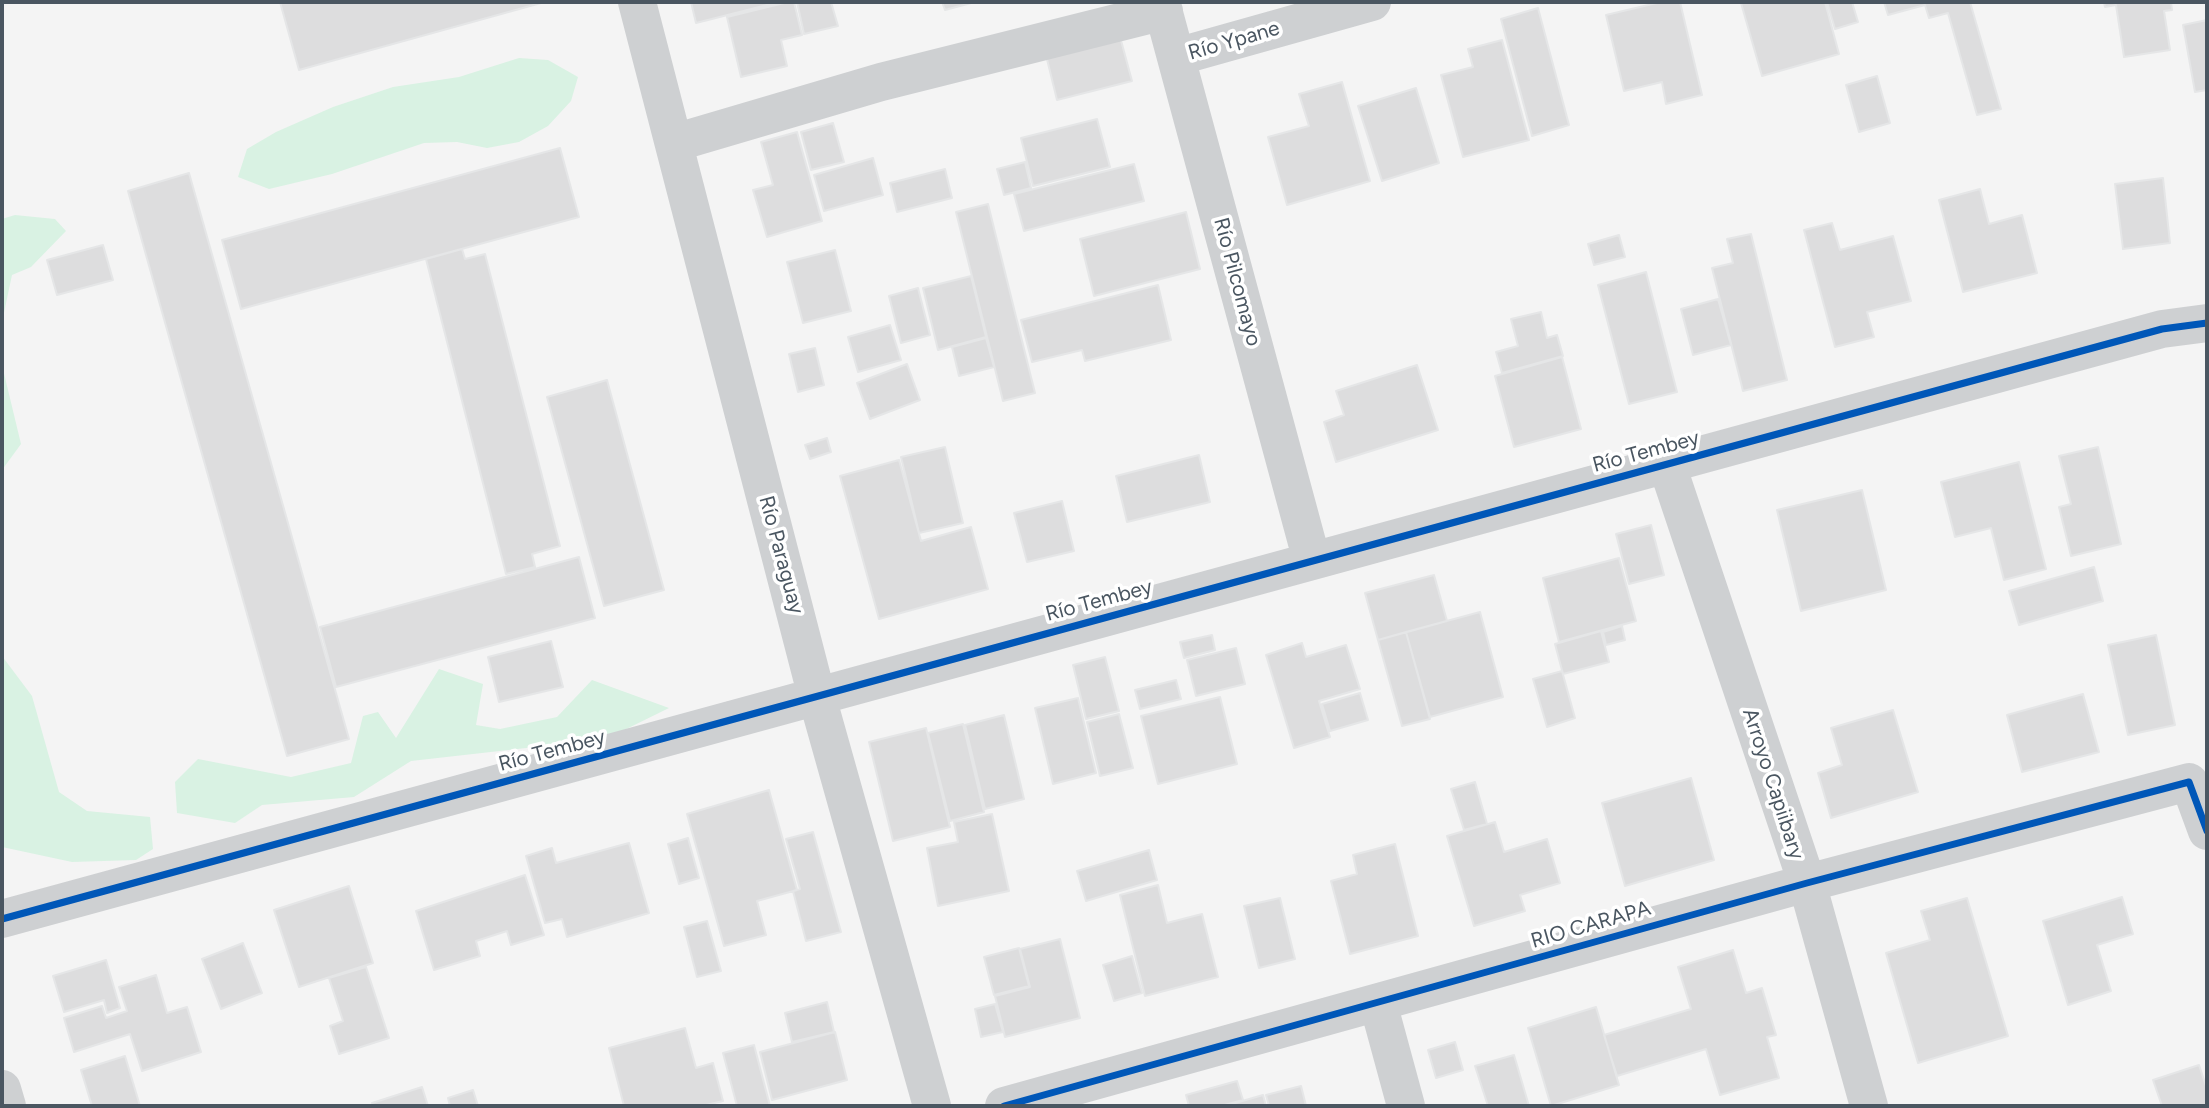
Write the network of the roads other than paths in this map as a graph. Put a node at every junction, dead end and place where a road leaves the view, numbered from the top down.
1 (637, 2) edge
2 (1372, 2) edge
3 (1163, 6) edge
4 (1176, 57) junction
5 (674, 143) junction
6 (2207, 323) edge
7 (1667, 465) junction
8 (1312, 561) junction
9 (817, 697) junction
10 (2207, 831) edge
11 (1807, 883) junction
12 (2, 919) edge
13 (1378, 1003) junction
14 (2, 1089) edge
15 (7, 1106) edge
16 (932, 1106) edge
17 (1003, 1106) edge
18 (1406, 1106) edge
19 (1869, 1106) edge

1 - 5 street, Río Paraguay
2 - 4 street, Río Ypane
3 - 4 street, Río Pilcomayo
3 - 5 street
4 - 8 street, Río Pilcomayo
5 - 9 street, Río Paraguay
6 - 7 street, Río Tembey
7 - 8 street, Río Tembey
7 - 11 street, Arroyo Capiibary
8 - 9 street, Río Tembey
9 - 12 street, Río Tembey
9 - 16 street, Río Paraguay
10 - 11 street, RIO CARAPA
11 - 13 street, RIO CARAPA
11 - 19 street, Arroyo Capiibary
13 - 17 street, RIO CARAPA
13 - 18 street
14 - 15 street

